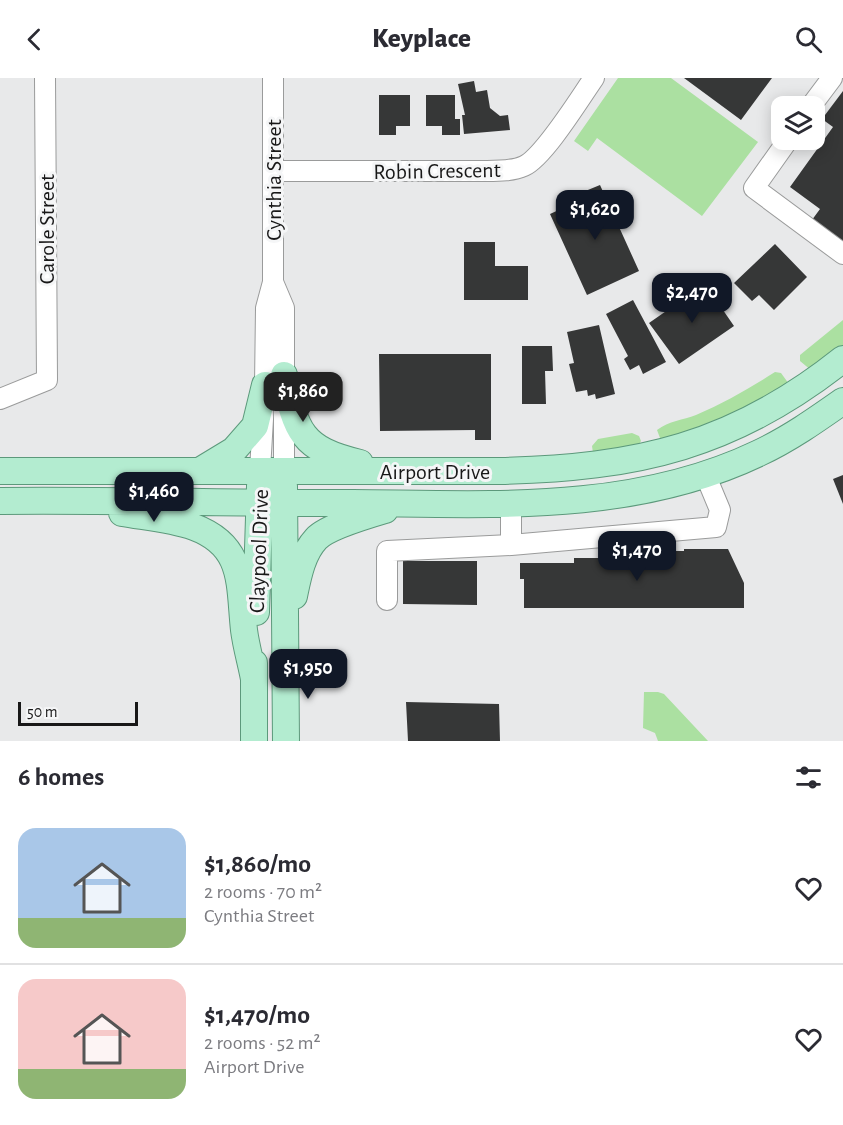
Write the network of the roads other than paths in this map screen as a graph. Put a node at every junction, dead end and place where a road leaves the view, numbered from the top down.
1 (45, 78) edge
2 (273, 78) edge
3 (594, 78) edge
4 (832, 78) edge
5 (818, 96) edge
6 (781, 150) edge
7 (273, 171) junction
8 (843, 254) edge
9 (843, 359) edge
10 (275, 380) junction
11 (0, 399) edge
12 (843, 400) edge
13 (201, 470) junction
14 (272, 470) junction
15 (0, 471) edge
16 (408, 471) junction
17 (705, 474) junction
18 (0, 501) edge
19 (51, 501) junction
20 (259, 502) junction
21 (285, 503) junction
22 (408, 503) junction
23 (511, 503) junction
24 (511, 545) junction
25 (387, 600) dead end
26 (285, 660) junction
27 (254, 679) junction
28 (254, 741) edge
29 (286, 741) edge

1 - 11 street, Carole Street
2 - 7 street, Cynthia Street
3 - 7 street, Robin Crescent
4 - 5 street
6 - 8 street
7 - 10 street, Cynthia Street
9 - 16 main road, Airport Drive
10 - 13 main road
10 - 14 street, Cynthia Street
10 - 16 main road
12 - 17 main road, Airport Drive
13 - 14 main road, Airport Drive
13 - 15 main road, Airport Drive
14 - 16 main road, Airport Drive
14 - 20 main road, Claypool Drive
14 - 21 main road, Claypool Drive
17 - 23 main road, Airport Drive
17 - 24 street
18 - 19 main road, Airport Drive
19 - 20 main road, Airport Drive
19 - 27 main road
20 - 21 main road, Airport Drive
20 - 27 main road, Claypool Drive
21 - 22 main road, Airport Drive
21 - 26 main road, Claypool Drive
22 - 23 main road, Airport Drive
22 - 26 main road
23 - 24 street
24 - 25 street
26 - 29 main road, Claypool Drive
27 - 28 main road, Claypool Drive

